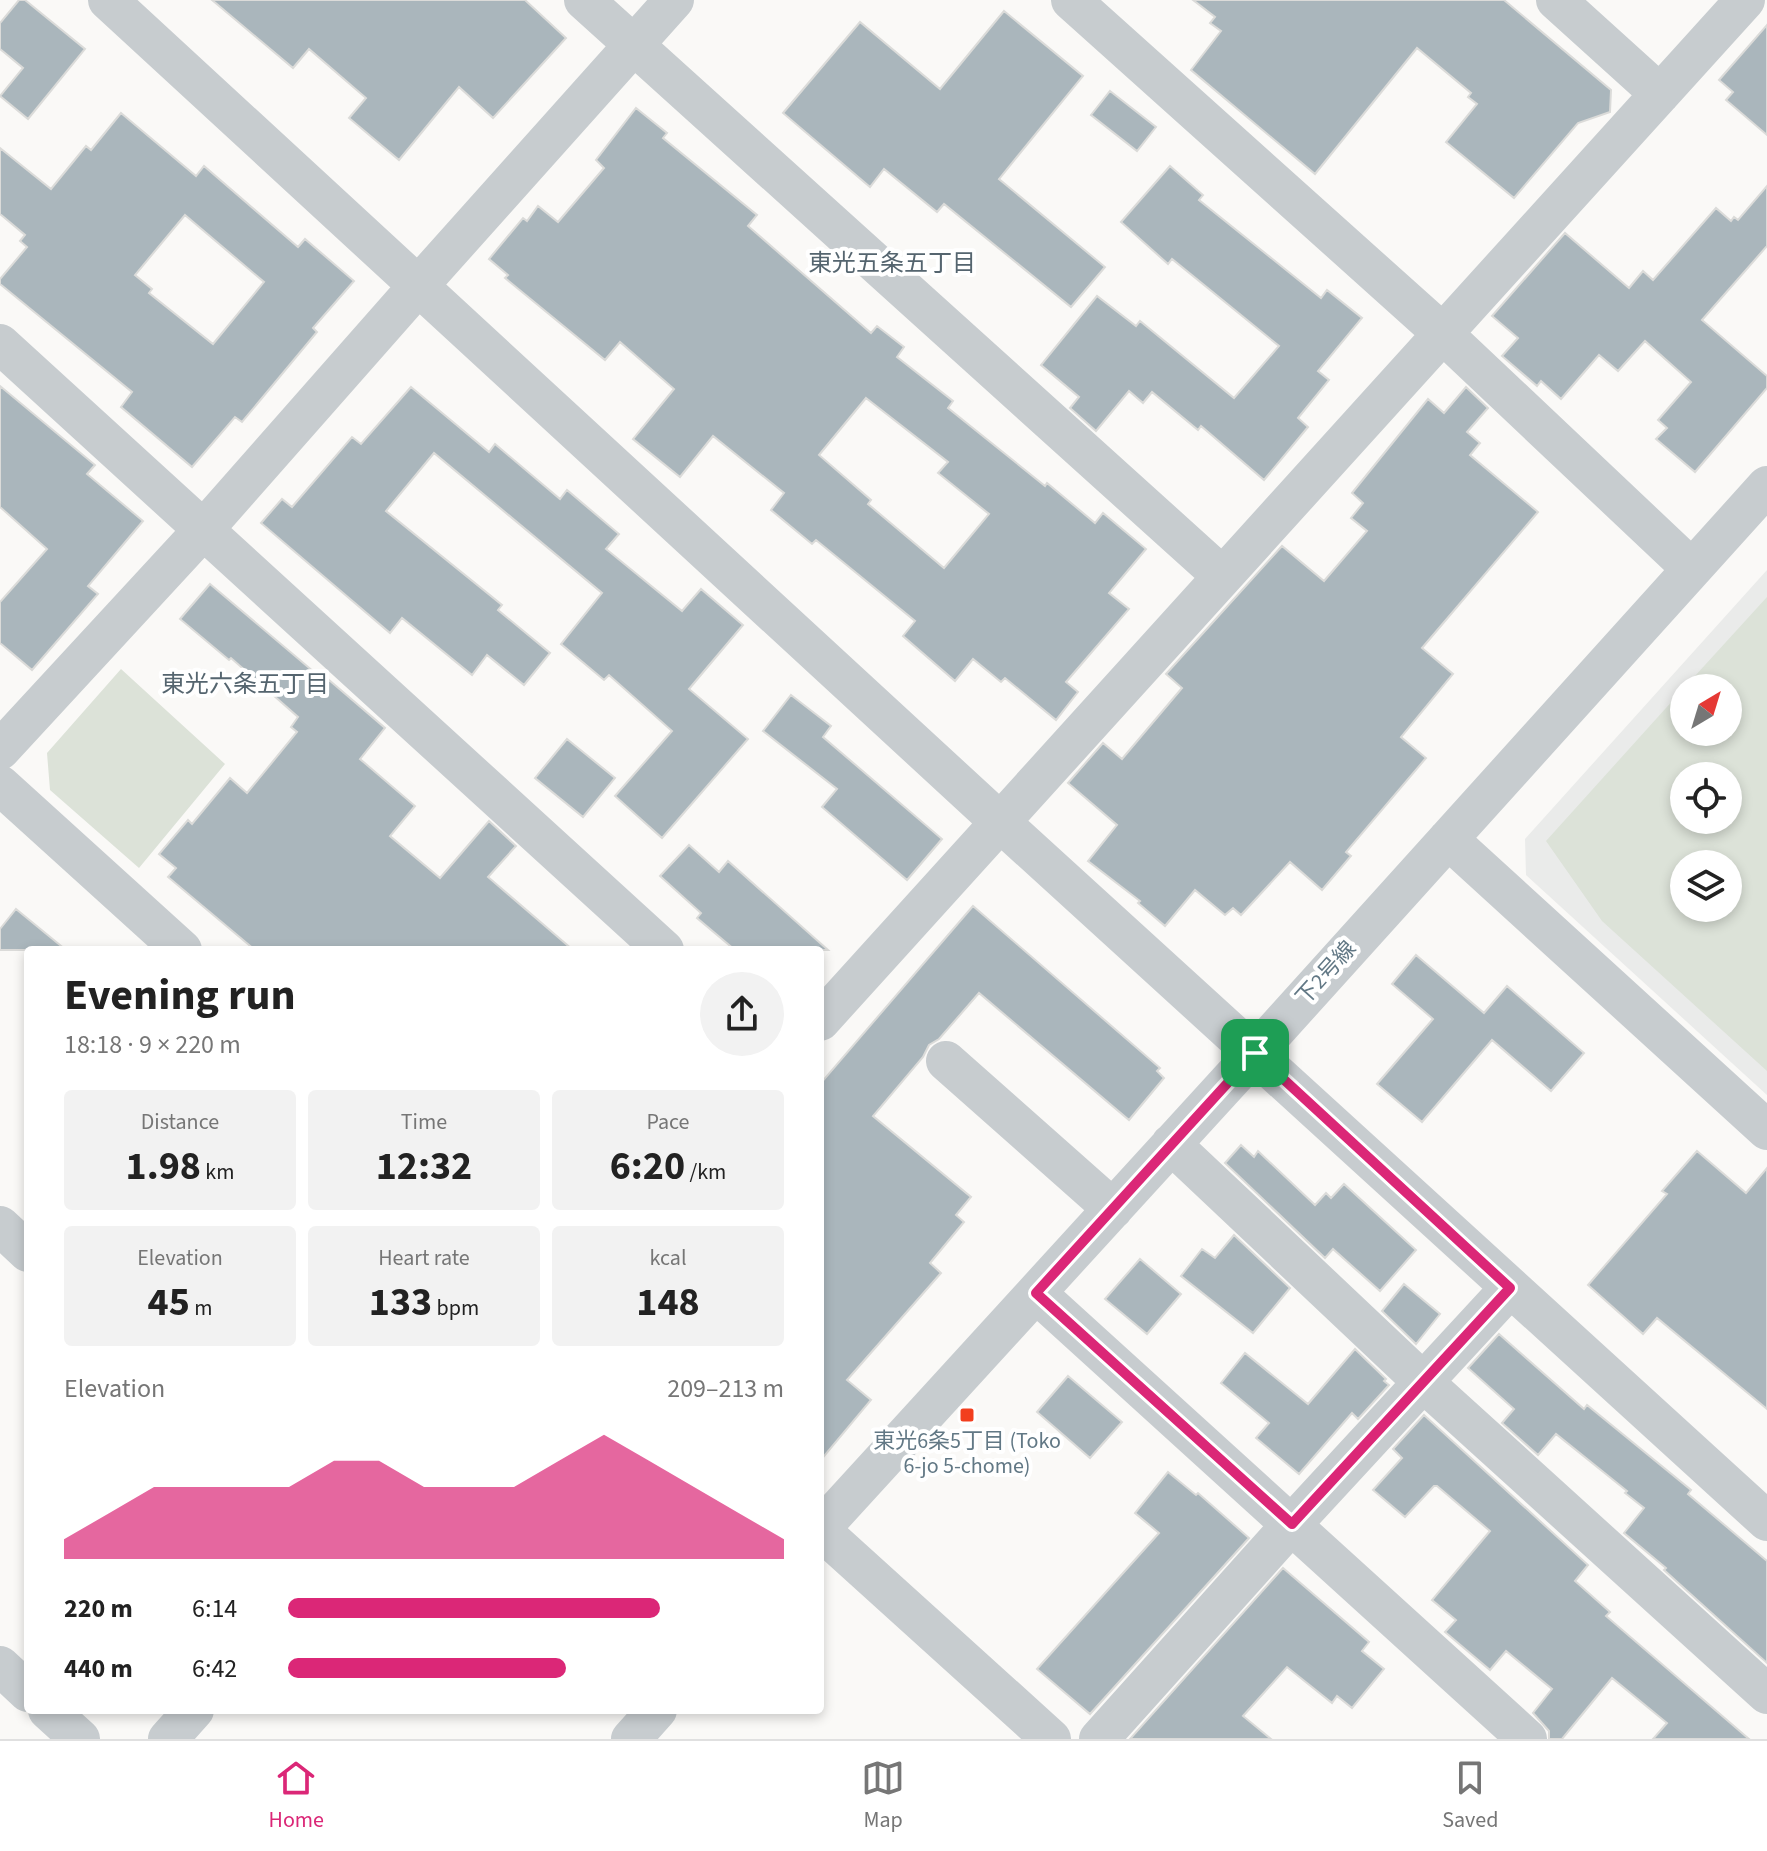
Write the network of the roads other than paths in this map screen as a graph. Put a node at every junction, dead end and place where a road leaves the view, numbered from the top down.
1 (108, 0) edge
2 (584, 0) edge
3 (674, 0) edge
4 (1071, 0) edge
5 (1556, 0) edge
6 (1745, 0) edge
7 (633, 45) junction
8 (1660, 94) junction
9 (419, 285) junction
10 (1441, 332) junction
11 (0, 344) edge
12 (1767, 486) edge
13 (204, 529) junction
14 (1692, 569) junction
15 (1221, 575) junction
16 (0, 750) edge
17 (0, 785) edge
18 (999, 821) junction
19 (1448, 839) junction
20 (178, 946) edge
21 (660, 946) edge
22 (824, 1017) edge
23 (1255, 1053) junction
24 (946, 1061) dead end
25 (1767, 1130) edge
26 (1171, 1144) junction
27 (1113, 1209) junction
28 (0, 1226) edge
29 (24, 1248) edge
30 (1510, 1288) junction
31 (1036, 1293) junction
32 (1422, 1381) junction
33 (1767, 1521) edge
34 (1292, 1524) junction
35 (824, 1526) edge
36 (824, 1534) edge
37 (0, 1666) edge
38 (24, 1688) edge
39 (1767, 1694) edge
40 (52, 1714) edge
41 (190, 1714) edge
42 (653, 1714) edge
43 (80, 1739) edge
44 (168, 1739) edge
45 (631, 1739) edge
46 (1051, 1739) edge
47 (1099, 1739) edge
48 (1527, 1739) edge

1 - 9 street
2 - 7 street
3 - 7 street
4 - 10 street
5 - 8 street
6 - 8 street
7 - 9 street
7 - 15 street
8 - 10 street
9 - 13 street
9 - 18 street
10 - 14 street
10 - 15 street
11 - 13 street
12 - 14 street, 下2号線
13 - 16 street
13 - 21 street
14 - 19 street, 下2号線
15 - 18 street
17 - 20 street
18 - 22 street
18 - 23 street
19 - 23 street, 下2号線
19 - 25 street
23 - 26 street, 下2号線
23 - 30 street
24 - 27 street
26 - 27 street, 下2号線
26 - 32 street
27 - 31 street, 下2号線
28 - 29 street
30 - 32 street
30 - 33 street
31 - 34 street
31 - 35 street, 下2号線
32 - 34 street
32 - 39 street
34 - 47 street
34 - 48 street
36 - 46 street
37 - 38 street
40 - 43 street
41 - 44 street
42 - 45 street

